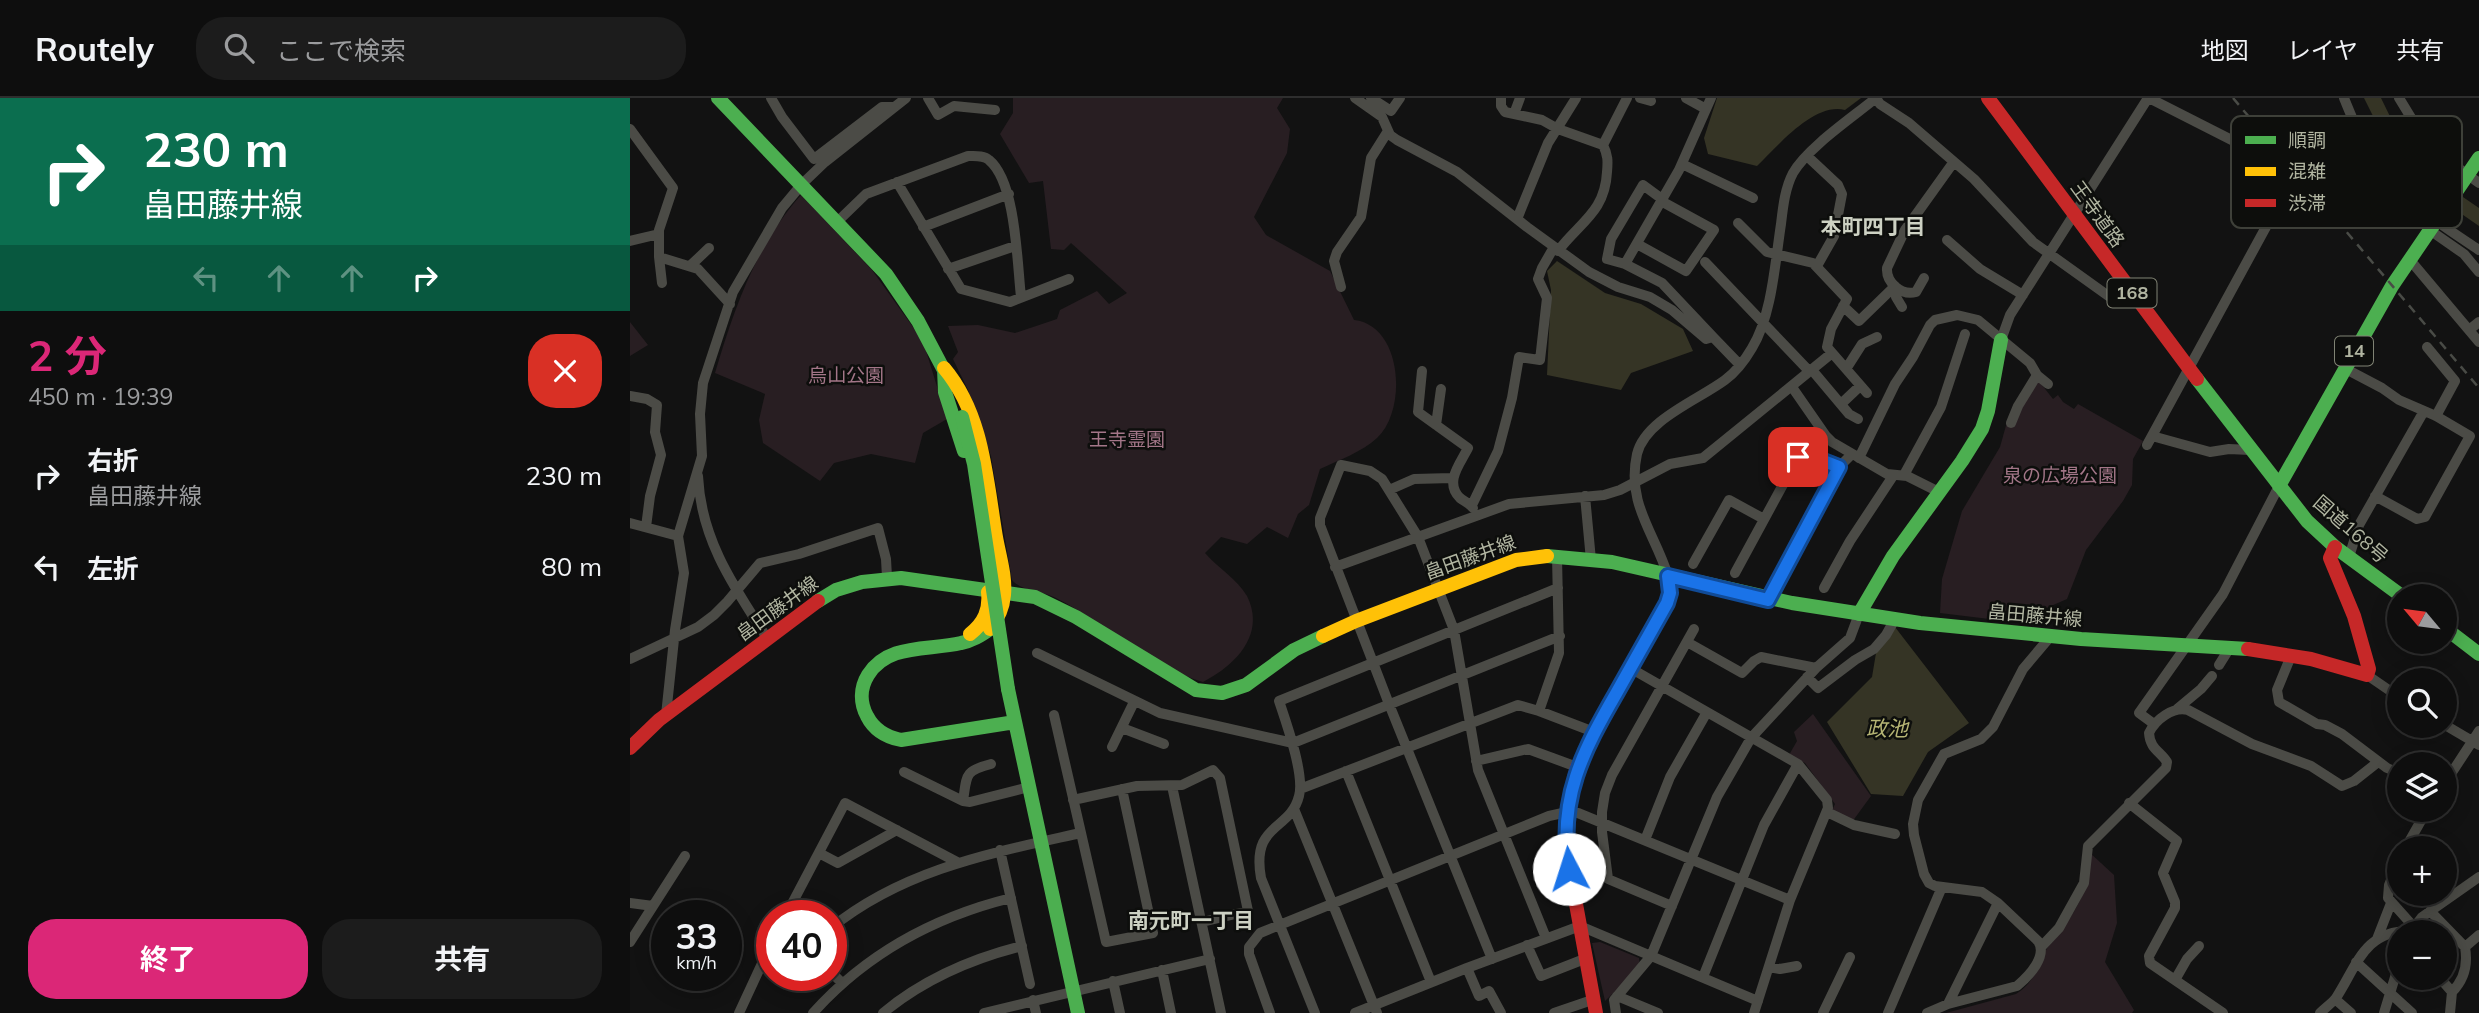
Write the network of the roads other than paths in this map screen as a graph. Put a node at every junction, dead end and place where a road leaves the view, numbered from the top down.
1 (718, 98) edge
2 (771, 98) edge
3 (906, 98) edge
4 (928, 98) edge
5 (1355, 98) edge
6 (1371, 98) edge
7 (1400, 98) edge
8 (1501, 98) edge
9 (1520, 98) edge
10 (1576, 98) edge
11 (1627, 98) edge
12 (1640, 98) edge
13 (1686, 98) edge
14 (1711, 98) edge
15 (1876, 98) edge
16 (1989, 98) edge
17 (2148, 98) edge
18 (2344, 98) edge
19 (2399, 98) edge
20 (1651, 101) dead end
21 (893, 107) junction
22 (1706, 109) junction
23 (995, 110) dead end
24 (1514, 114) junction
25 (2351, 116) edge
26 (2410, 116) edge
27 (630, 129) edge
28 (1558, 129) junction
29 (1388, 131) junction
30 (2231, 140) edge
31 (1603, 145) junction
32 (1807, 156) junction
33 (2479, 158) edge
34 (1953, 163) junction
35 (1682, 164) junction
36 (2474, 179) edge
37 (897, 182) junction
38 (802, 184) junction
39 (2462, 193) edge
40 (1009, 194) junction
41 (1753, 198) dead end
42 (1662, 200) junction
43 (2074, 214) junction
44 (1517, 219) junction
45 (837, 222) junction
46 (1738, 223) dead end
47 (923, 227) junction
48 (2265, 228) edge
49 (2433, 228) edge
50 (2435, 228) edge
51 (2436, 228) edge
52 (659, 233) junction
53 (1947, 240) dead end
54 (630, 241) edge
55 (1637, 244) junction
56 (1015, 246) junction
57 (709, 248) dead end
58 (1556, 249) junction
59 (2479, 250) edge
60 (2050, 253) junction
61 (1776, 254) junction
62 (659, 257) junction
63 (2410, 260) junction
64 (1705, 262) dead end
65 (1625, 264) junction
66 (690, 266) junction
67 (1816, 266) junction
68 (948, 269) junction
69 (2479, 272) edge
70 (1924, 278) dead end
71 (1069, 279) dead end
72 (662, 283) dead end
73 (1895, 286) junction
74 (1341, 287) dead end
75 (2023, 295) junction
76 (2134, 295) junction
77 (1021, 297) junction
78 (730, 304) junction
79 (1843, 306) junction
80 (1902, 307) dead end
81 (1763, 322) junction
82 (2479, 322) edge
83 (2469, 330) junction
84 (1965, 334) dead end
85 (1713, 337) junction
86 (1877, 337) dead end
87 (2001, 340) junction
88 (2479, 342) edge
89 (2427, 347) dead end
90 (1832, 353) junction
91 (1740, 365) junction
92 (944, 368) junction
93 (2189, 368) junction
94 (2344, 368) junction
95 (1846, 369) junction
96 (1422, 371) dead end
97 (1811, 371) junction
98 (2037, 375) junction
99 (2048, 384) dead end
100 (1791, 387) junction
101 (1441, 388) dead end
102 (630, 396) edge
103 (1841, 404) junction
104 (2424, 411) junction
105 (2436, 416) junction
106 (1857, 419) dead end
107 (2011, 423) dead end
108 (1436, 425) junction
109 (2250, 450) junction
110 (1855, 456) junction
111 (1839, 467) junction
112 (698, 472) junction
113 (1899, 475) junction
114 (1452, 478) junction
115 (1636, 483) junction
116 (2279, 486) junction
117 (1389, 490) junction
118 (1939, 492) junction
119 (1585, 496) junction
120 (2375, 496) junction
121 (1472, 505) junction
122 (1475, 515) junction
123 (1764, 519) junction
124 (630, 523) edge
125 (646, 527) junction
126 (678, 536) junction
127 (1418, 537) junction
128 (2336, 547) junction
129 (1557, 556) junction
130 (2349, 556) junction
131 (1591, 560) junction
132 (1693, 564) dead end
133 (1335, 567) junction
134 (1735, 573) dead end
135 (1668, 576) junction
136 (887, 578) junction
137 (2387, 585) edge
138 (1558, 588) junction
139 (1824, 588) dead end
140 (1437, 589) junction
141 (988, 590) junction
142 (736, 591) junction
143 (1004, 591) junction
144 (1768, 600) junction
145 (1859, 614) junction
146 (1895, 619) junction
147 (1356, 621) junction
148 (1694, 629) dead end
149 (1454, 631) junction
150 (1560, 636) junction
151 (674, 637) junction
152 (2050, 637) junction
153 (2457, 637) edge
154 (767, 638) junction
155 (955, 642) junction
156 (1687, 642) junction
157 (2186, 645) junction
158 (2229, 649) junction
159 (1037, 653) dead end
160 (2479, 654) edge
161 (2291, 656) junction
162 (630, 659) edge
163 (1372, 663) junction
164 (2219, 665) dead end
165 (1630, 668) junction
166 (1816, 668) junction
167 (1461, 675) junction
168 (2212, 676) dead end
169 (2367, 676) junction
170 (1807, 677) junction
171 (1662, 687) junction
172 (2387, 688) edge
173 (1135, 702) junction
174 (1389, 704) junction
175 (2177, 709) junction
176 (1539, 711) junction
177 (1707, 712) junction
178 (666, 715) junction
179 (1054, 715) dead end
180 (1015, 722) junction
181 (1469, 723) junction
182 (2154, 724) junction
183 (1122, 727) junction
184 (2479, 731) edge
185 (1594, 732) junction
186 (2457, 732) edge
187 (1751, 738) junction
188 (1293, 743) junction
189 (2476, 743) edge
190 (1164, 744) dead end
191 (1112, 747) dead end
192 (630, 748) edge
193 (1406, 748) junction
194 (1476, 761) junction
195 (2378, 762) junction
196 (991, 764) dead end
197 (1798, 764) junction
198 (1577, 767) junction
199 (2387, 767) edge
200 (2457, 768) edge
201 (1346, 771) junction
202 (904, 772) dead end
203 (1172, 786) junction
204 (1029, 788) junction
205 (1122, 789) junction
206 (1300, 789) junction
207 (1073, 800) junction
208 (962, 801) junction
209 (2129, 803) junction
210 (1294, 809) junction
211 (1567, 812) junction
212 (1826, 812) junction
213 (1602, 823) junction
214 (897, 830) junction
215 (1081, 832) junction
216 (1504, 834) junction
217 (1895, 834) dead end
218 (1645, 840) junction
219 (1041, 842) junction
220 (1000, 850) junction
221 (819, 853) junction
222 (685, 856) dead end
223 (1451, 856) junction
224 (1691, 860) junction
225 (957, 862) junction
226 (2479, 877) edge
227 (1390, 880) junction
228 (1742, 881) junction
229 (1942, 887) junction
230 (1011, 898) junction
231 (657, 900) edge
232 (794, 900) edge
233 (1790, 900) junction
234 (630, 902) edge
235 (1998, 903) junction
236 (1332, 904) junction
237 (651, 906) edge
238 (1672, 906) junction
239 (2390, 906) edge
240 (651, 909) edge
241 (2430, 911) junction
242 (847, 917) edge
243 (2421, 920) edge
244 (1202, 922) junction
245 (1279, 925) junction
246 (1580, 926) junction
247 (2387, 935) edge
248 (2479, 935) edge
249 (1546, 938) junction
250 (2376, 939) junction
251 (630, 942) edge
252 (1527, 945) junction
253 (1022, 946) junction
254 (2042, 946) junction
255 (2199, 946) dead end
256 (2465, 947) junction
257 (1651, 956) junction
258 (1850, 957) dead end
259 (1587, 958) junction
260 (1210, 959) junction
261 (1492, 959) junction
262 (2356, 962) junction
263 (1797, 966) dead end
264 (1769, 967) junction
265 (1467, 968) junction
266 (1162, 970) junction
267 (756, 976) edge
268 (1703, 978) junction
269 (847, 980) edge
270 (2175, 980) junction
271 (1114, 981) junction
272 (1431, 982) junction
273 (1030, 984) dead end
274 (1073, 990) junction
275 (2391, 990) edge
276 (835, 991) edge
277 (2452, 992) joint
278 (2390, 993) junction
279 (1617, 996) junction
280 (2335, 999) junction
281 (1034, 1000) junction
282 (1758, 1000) junction
283 (1948, 1004) junction
284 (1596, 1006) edge
285 (1376, 1009) edge
286 (739, 1013) edge
287 (813, 1013) edge
288 (883, 1013) edge
289 (984, 1013) edge
290 (1036, 1013) edge
291 (1078, 1013) edge
292 (1121, 1013) edge
293 (1171, 1013) edge
294 (1222, 1013) edge
295 (1270, 1013) edge
296 (1315, 1013) edge
297 (1355, 1013) edge
298 (1501, 1013) edge
299 (1553, 1013) edge
300 (1616, 1013) edge
301 (1658, 1013) edge
302 (1755, 1013) edge
303 (1824, 1013) edge
304 (1888, 1013) edge
305 (1927, 1013) edge
306 (2223, 1013) edge
307 (2319, 1013) edge
308 (2351, 1013) edge
309 (2384, 1013) edge
310 (2412, 1013) edge
311 (2450, 1013) edge

1 - 38 main road
2 - 21 street
3 - 21 street
4 - 23 street
5 - 29 street
6 - 7 street
8 - 24 street
9 - 24 street
10 - 28 street
11 - 31 street
12 - 20 street
13 - 22 street
14 - 22 street
15 - 32 street
15 - 34 street
16 - 43 main road, 王寺道路 / 168
17 - 30 street
17 - 43 street
18 - 25 street
19 - 26 street
21 - 38 street
22 - 35 street
24 - 28 street
27 - 52 street
28 - 31 street
28 - 44 street
29 - 44 street
29 - 74 street
31 - 58 street
32 - 61 street
32 - 67 street
33 - 36 main road, 14
34 - 60 street
34 - 73 street
35 - 41 street
35 - 42 street
36 - 39 main road, 14
37 - 40 street
37 - 45 street
37 - 47 street
38 - 45 main road
38 - 78 street
40 - 47 street
40 - 56 street
42 - 55 street
42 - 55 street
42 - 65 street
43 - 60 street
43 - 76 main road, 王寺道路 / 168
44 - 58 street
45 - 92 main road
46 - 61 street
47 - 68 street
48 - 93 street
49 - 63 main road, 14
50 - 69 street
51 - 59 street
52 - 54 street
52 - 62 street
53 - 75 street
55 - 65 street
56 - 68 street
56 - 77 street
57 - 66 street
58 - 85 street
58 - 121 street
60 - 75 street
60 - 76 street
61 - 67 street
61 - 81 street
62 - 66 street
62 - 72 street
63 - 83 street
63 - 94 main road, 14
64 - 81 street
65 - 85 street
66 - 78 street
67 - 79 street
68 - 77 street
70 - 73 street
71 - 77 street
73 - 79 street
73 - 80 street
75 - 87 street
76 - 93 main road, 王寺道路 / 168
78 - 112 street
79 - 90 street
81 - 91 street
81 - 97 street
82 - 83 street
83 - 88 street
84 - 113 street
85 - 91 street
86 - 95 street
87 - 98 street
87 - 110 street
87 - 118 main road
89 - 105 street
90 - 95 street
90 - 97 street
91 - 115 street
92 - 141 main road
92 - 143 main road
92 - 180 main road, bridge
93 - 109 main road, 王寺道路 / 168
93 - 109 street
94 - 104 street
94 - 116 main road, 14
95 - 103 street
96 - 108 street
97 - 100 street
97 - 103 street
98 - 99 street
98 - 107 street
100 - 110 street
100 - 115 street
101 - 108 street
102 - 125 street
103 - 106 street
104 - 105 street
104 - 120 street
105 - 120 street
108 - 114 street
109 - 116 main road, 王寺道路 / 168
110 - 111 street
110 - 113 street
111 - 123 street
111 - 144 street
112 - 126 street
112 - 142 street
113 - 118 street
113 - 139 street
114 - 117 street
114 - 121 street
115 - 119 street
115 - 135 street
116 - 128 main road, 国道168号 / 168
116 - 157 street
117 - 127 street
117 - 133 street
118 - 145 main road
119 - 122 street
119 - 131 street
120 - 130 street
121 - 122 street
122 - 127 street
123 - 132 street
123 - 134 street
124 - 125 street
125 - 126 street
126 - 151 street
127 - 133 street
127 - 140 street
128 - 130 main road, 国道168号 / 168
128 - 169 main road
129 - 131 main road, 畠田藤井線
129 - 138 street
129 - 140 main road, 畠田藤井線
130 - 137 main road, 国道168号 / 168
131 - 135 main road, 畠田藤井線
133 - 147 street
135 - 144 main road, 畠田藤井線
135 - 165 main road
136 - 141 main road, 畠田藤井線
136 - 142 street
136 - 154 main road, 畠田藤井線
138 - 149 street
138 - 150 street
140 - 147 main road, 畠田藤井線
140 - 149 street
141 - 143 main road, 畠田藤井線
141 - 155 main road
142 - 151 street
142 - 154 street
143 - 147 main road, 畠田藤井線
143 - 155 main road
144 - 145 main road, 畠田藤井線
145 - 146 main road, 畠田藤井線
145 - 166 street
146 - 152 main road, 畠田藤井線
146 - 170 street
147 - 163 street
148 - 156 street
149 - 163 street
149 - 167 street
150 - 167 street
150 - 176 street
151 - 162 street
151 - 178 street
152 - 157 main road, 畠田藤井線
152 - 229 street
153 - 160 main road
154 - 178 main road, 畠田藤井線
155 - 180 main road
156 - 166 street
156 - 171 street
157 - 158 main road, 畠田藤井線
157 - 182 street
158 - 161 main road, 畠田藤井線
158 - 164 street
159 - 173 street
161 - 169 main road, 畠田藤井線
161 - 195 street
163 - 174 street
163 - 188 street
165 - 171 street
165 - 185 main road
166 - 170 street
167 - 174 street
167 - 181 street
168 - 175 street
169 - 172 street
170 - 187 street
171 - 177 street
171 - 213 street
173 - 183 street
173 - 188 street
174 - 188 street
174 - 193 street
175 - 182 street
175 - 195 street
176 - 181 street
176 - 185 street
177 - 187 street
177 - 218 street
178 - 192 main road, 畠田藤井線
179 - 207 street
180 - 204 main road
181 - 193 street
181 - 194 street
182 - 209 street
183 - 190 street
183 - 191 street
184 - 189 street
185 - 198 main road
186 - 189 street
187 - 197 street
187 - 224 street
188 - 206 street
189 - 200 street
193 - 201 street
193 - 223 street
194 - 198 street
194 - 216 street
195 - 199 street
196 - 208 street
197 - 212 street
197 - 228 street
198 - 211 main road
201 - 206 street
201 - 227 street
202 - 208 street
203 - 205 street
203 - 244 street
203 - 244 street
204 - 208 street
204 - 219 main road
205 - 207 street
205 - 215 street
206 - 210 street
207 - 215 street
209 - 254 street
209 - 270 street
210 - 236 street
210 - 245 street
211 - 213 street
211 - 216 street
211 - 246 main road
212 - 217 street
212 - 233 street
213 - 218 street
213 - 238 street
214 - 221 street
214 - 221 street
214 - 225 street
215 - 219 street
216 - 223 street
216 - 249 street
218 - 224 street
219 - 220 street
219 - 274 main road
220 - 225 street
220 - 230 street
221 - 232 street
222 - 231 street
223 - 227 street
223 - 261 street
224 - 228 street
224 - 238 street
225 - 242 street
226 - 241 street
227 - 236 street
227 - 272 street
228 - 233 street
228 - 268 street
229 - 235 street
229 - 304 street
230 - 253 street
230 - 269 street
233 - 264 street
234 - 237 street
235 - 254 street
235 - 283 street
236 - 245 street
236 - 285 street
238 - 257 street
239 - 250 street
240 - 251 street
241 - 243 street
241 - 256 street
244 - 260 street
245 - 295 street
245 - 296 street
246 - 249 street
246 - 257 street
246 - 259 main road
247 - 250 street
248 - 256 street
249 - 252 street
250 - 262 street
252 - 259 street
252 - 261 street
253 - 273 street
253 - 288 street
254 - 283 street
255 - 270 street
256 - 277 street
257 - 268 street
257 - 279 street
258 - 303 street
259 - 284 main road
260 - 266 street
260 - 294 street
261 - 265 street
262 - 278 street
262 - 280 street
263 - 264 street
264 - 282 street
265 - 272 street
265 - 298 street
266 - 271 street
266 - 293 street
267 - 286 street
268 - 282 street
270 - 306 street
271 - 274 street
271 - 292 street
272 - 285 street
274 - 281 street
274 - 291 main road
275 - 278 street
276 - 287 street
277 - 311 street
278 - 309 street
278 - 310 street
279 - 300 street
279 - 301 street
280 - 307 street
280 - 308 street
281 - 289 street
281 - 290 street
282 - 302 street
283 - 305 street
284 - 299 street
285 - 297 street

